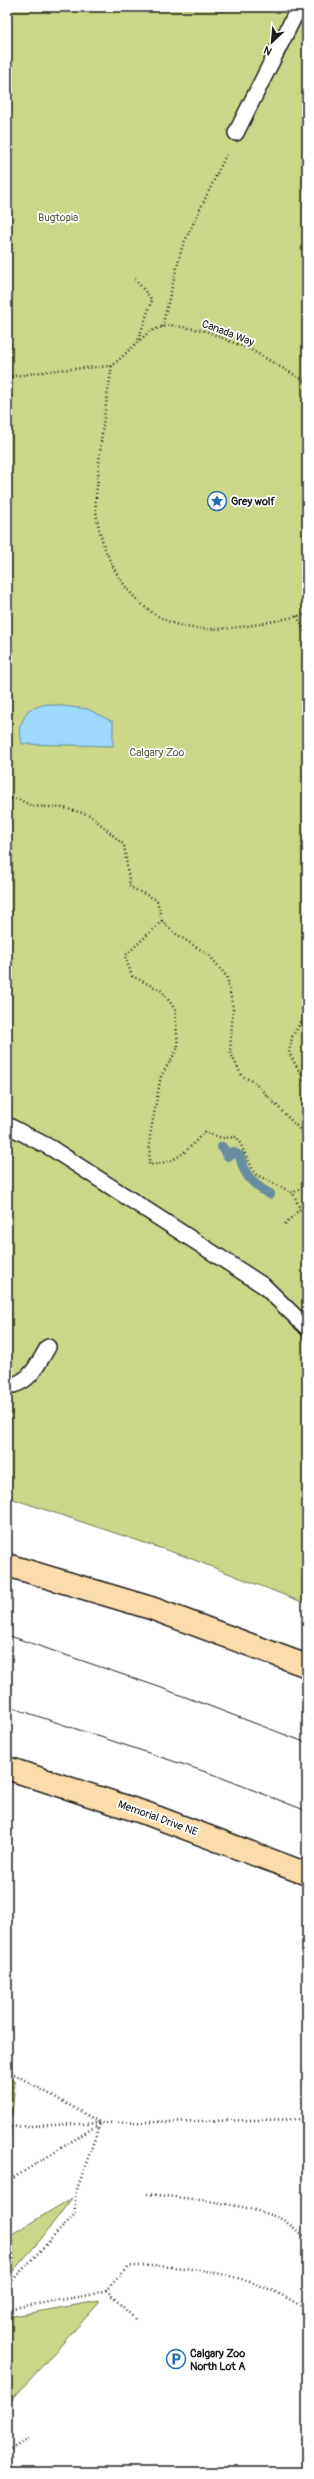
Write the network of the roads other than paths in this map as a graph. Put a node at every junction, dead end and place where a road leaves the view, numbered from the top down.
1 (297, 14) edge
2 (236, 133) road end
3 (7, 1125) edge
4 (307, 1328) edge
5 (48, 1347) dead end
6 (7, 1386) edge
7 (7, 1565) edge
8 (307, 1666) edge
9 (7, 1768) edge
10 (307, 1874) edge

1 - 2 lane
3 - 4 lane
5 - 6 lane
7 - 8 highway
9 - 10 highway, Memorial Drive NE

